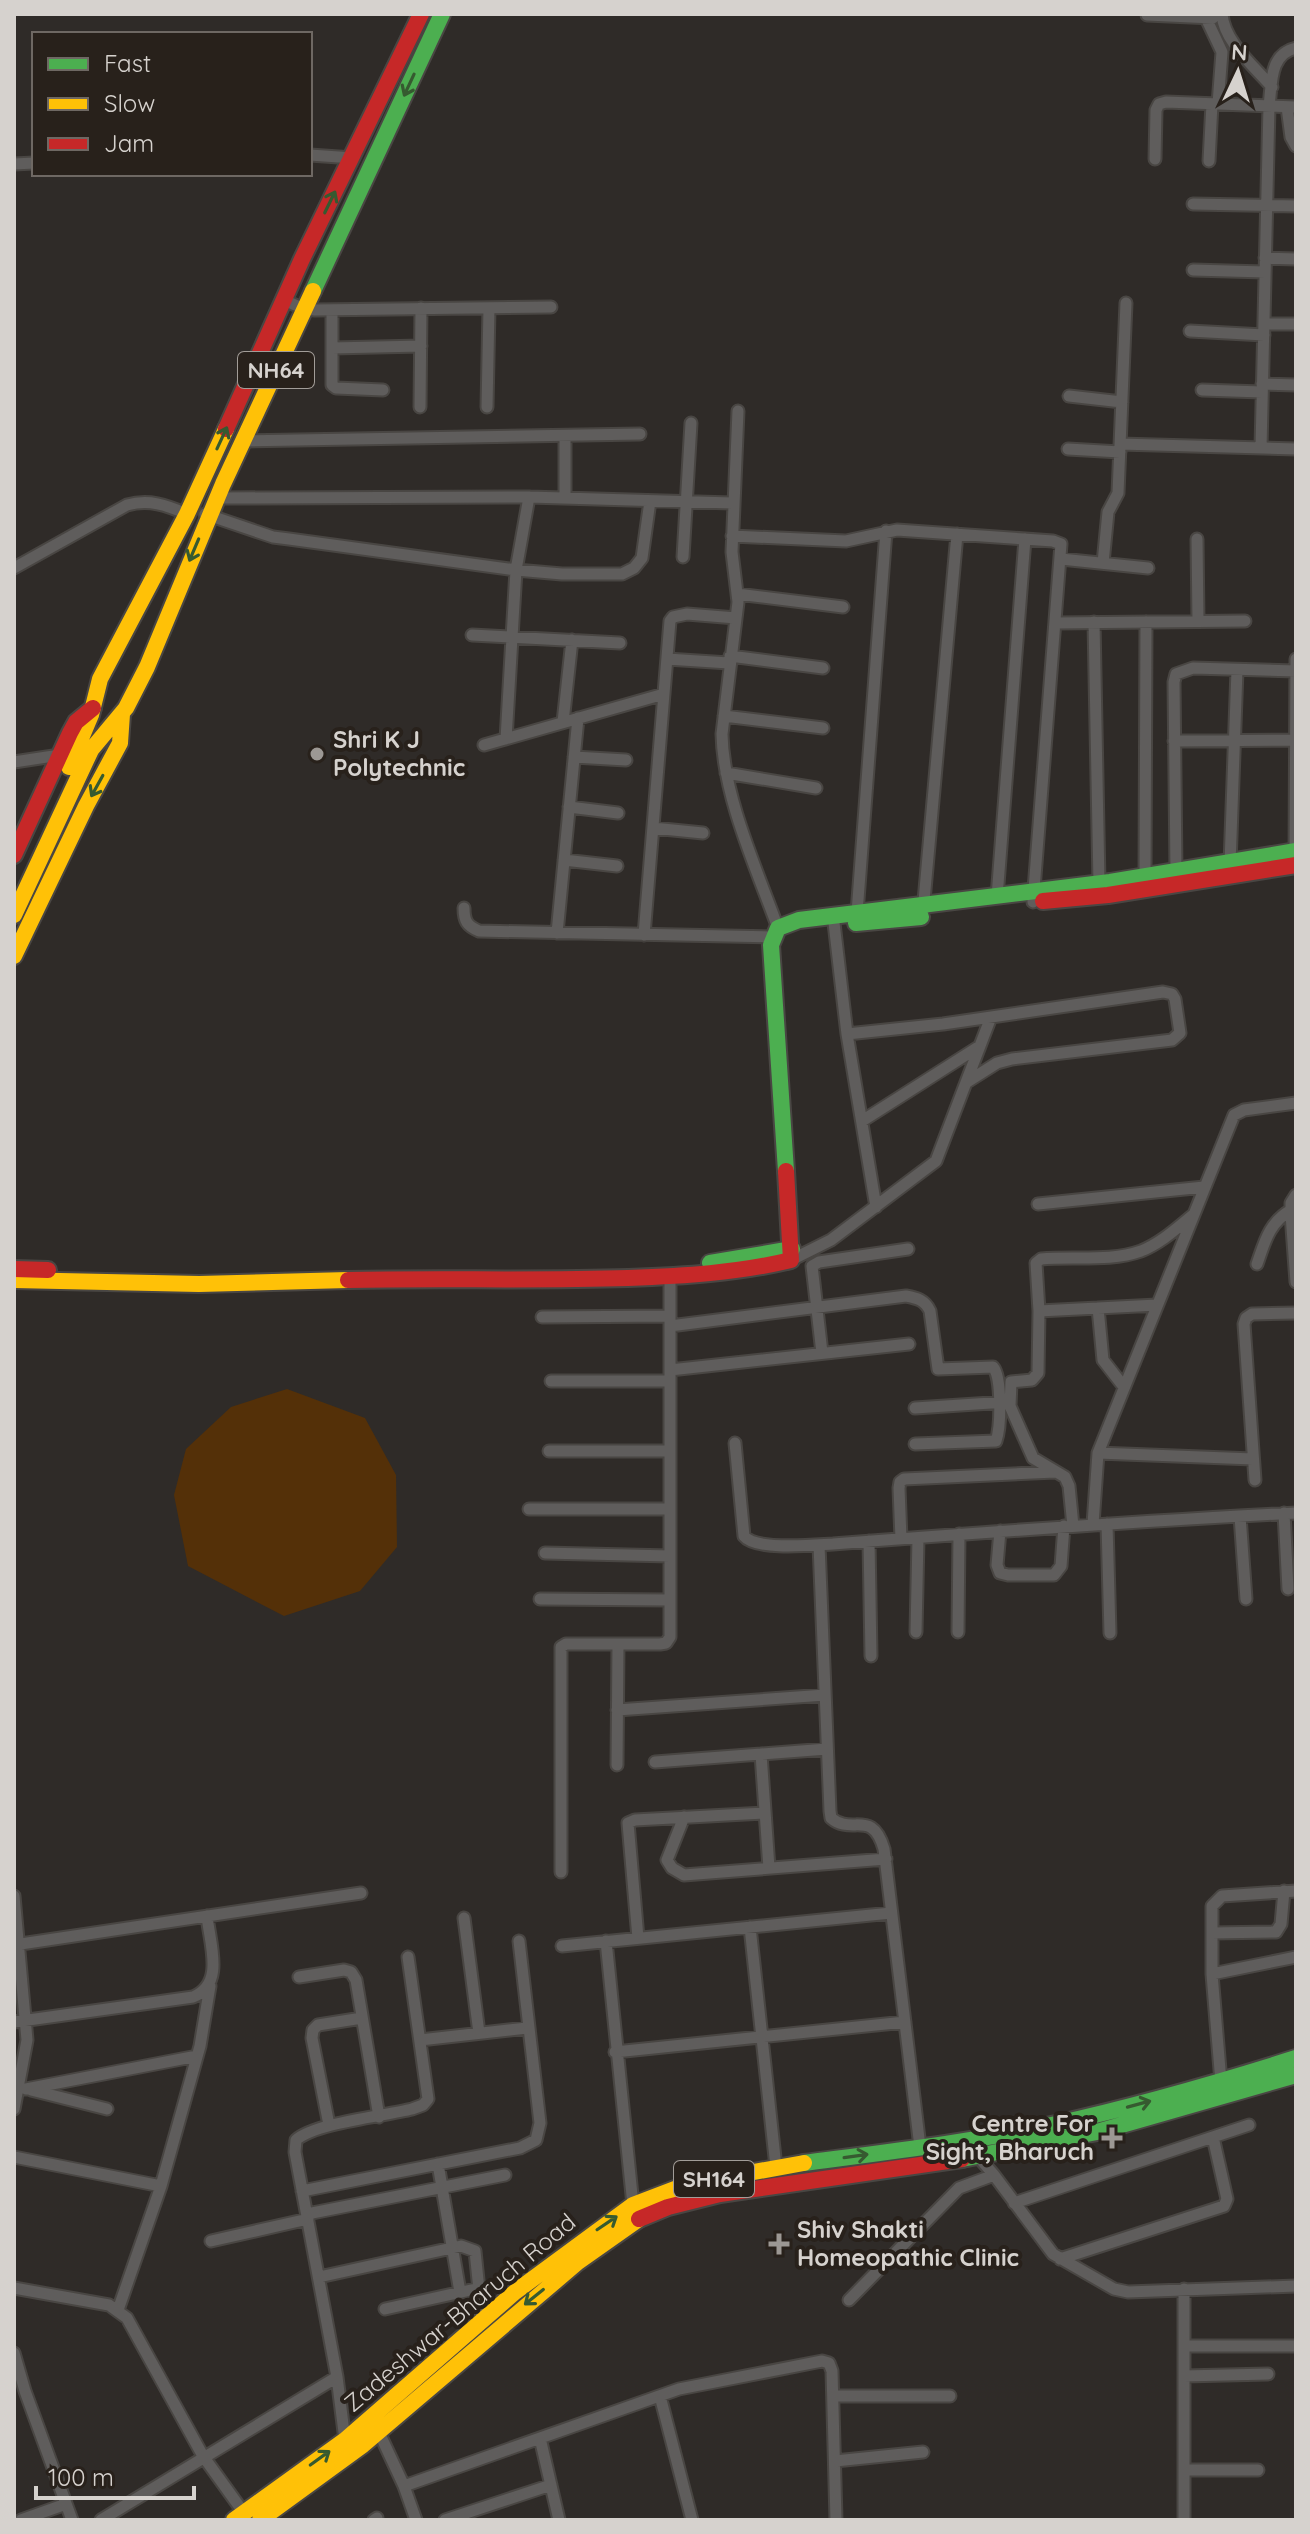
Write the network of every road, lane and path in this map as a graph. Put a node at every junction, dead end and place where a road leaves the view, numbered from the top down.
1 (442, 14) edge
2 (415, 15) edge
3 (1147, 15) edge
4 (1222, 16) edge
5 (1206, 18) junction
6 (1296, 48) edge
7 (1272, 87) junction
8 (1215, 104) junction
9 (1269, 106) junction
10 (1291, 107) edge
11 (1296, 146) edge
12 (312, 155) edge
13 (351, 158) junction
14 (1155, 159) dead end
15 (373, 161) junction
16 (1209, 161) dead end
17 (1193, 204) dead end
18 (1267, 206) junction
19 (1296, 206) edge
20 (1265, 258) junction
21 (1296, 259) edge
22 (1193, 270) dead end
23 (1265, 272) junction
24 (284, 300) junction
25 (1126, 303) dead end
26 (551, 307) dead end
27 (421, 308) junction
28 (489, 308) junction
29 (304, 309) junction
30 (332, 310) junction
31 (1296, 324) edge
32 (1264, 330) junction
33 (1190, 331) dead end
34 (421, 346) junction
35 (332, 348) junction
36 (1296, 385) edge
37 (1262, 388) junction
38 (383, 390) dead end
39 (1202, 390) dead end
40 (1069, 396) dead end
41 (1122, 402) junction
42 (420, 407) dead end
43 (487, 407) dead end
44 (738, 411) dead end
45 (691, 423) dead end
46 (640, 434) dead end
47 (565, 436) junction
48 (243, 441) junction
49 (1120, 448) junction
50 (1261, 448) junction
51 (1068, 449) dead end
52 (1296, 449) edge
53 (529, 497) junction
54 (217, 498) junction
55 (565, 498) junction
56 (650, 501) junction
57 (685, 502) junction
58 (732, 503) junction
59 (189, 510) junction
60 (209, 515) junction
61 (886, 531) junction
62 (957, 534) junction
63 (732, 536) junction
64 (1025, 539) junction
65 (1197, 539) dead end
66 (683, 557) dead end
67 (1061, 559) junction
68 (1103, 563) junction
69 (14, 568) edge
70 (1148, 568) dead end
71 (516, 570) junction
72 (737, 594) junction
73 (843, 607) dead end
74 (736, 618) junction
75 (1198, 621) junction
76 (1245, 621) dead end
77 (1094, 622) junction
78 (1146, 622) junction
79 (1056, 623) junction
80 (472, 635) dead end
81 (512, 636) junction
82 (572, 640) junction
83 (620, 643) dead end
84 (667, 659) junction
85 (1296, 659) edge
86 (730, 660) junction
87 (823, 668) dead end
88 (1237, 670) junction
89 (1296, 671) edge
90 (664, 694) junction
91 (93, 708) junction
92 (122, 714) junction
93 (724, 716) junction
94 (578, 718) junction
95 (563, 722) junction
96 (823, 728) dead end
97 (506, 739) junction
98 (1235, 740) junction
99 (1295, 740) edge
100 (1174, 741) junction
101 (484, 745) dead end
102 (86, 746) junction
103 (60, 755) junction
104 (574, 757) junction
105 (626, 760) dead end
106 (14, 762) edge
107 (726, 773) junction
108 (816, 788) dead end
109 (569, 807) junction
110 (618, 813) dead end
111 (653, 828) junction
112 (703, 833) dead end
113 (1296, 851) edge
114 (14, 855) edge
115 (564, 860) junction
116 (1230, 864) junction
117 (1296, 865) edge
118 (617, 866) dead end
119 (1176, 872) junction
120 (1145, 876) junction
121 (1099, 883) junction
122 (14, 891) edge
123 (997, 897) junction
124 (1033, 897) junction
125 (464, 908) dead end
126 (923, 912) junction
127 (857, 913) junction
128 (14, 915) edge
129 (799, 920) junction
130 (834, 923) junction
131 (557, 933) junction
132 (775, 933) junction
133 (644, 935) junction
134 (14, 956) edge
135 (991, 1017) junction
136 (847, 1034) junction
137 (981, 1045) junction
138 (967, 1082) junction
139 (1296, 1103) edge
140 (862, 1121) junction
141 (1204, 1187) junction
142 (1296, 1195) edge
143 (1038, 1204) dead end
144 (876, 1207) junction
145 (1291, 1210) junction
146 (1193, 1215) junction
147 (908, 1249) dead end
148 (791, 1254) junction
149 (1257, 1264) dead end
150 (14, 1269) edge
151 (670, 1276) junction
152 (14, 1280) edge
153 (1296, 1282) edge
154 (1157, 1305) junction
155 (816, 1308) junction
156 (1098, 1308) junction
157 (1039, 1311) junction
158 (1296, 1313) edge
159 (542, 1317) dead end
160 (670, 1321) junction
161 (909, 1344) dead end
162 (822, 1353) junction
163 (670, 1376) junction
164 (551, 1381) dead end
165 (1124, 1387) junction
166 (1004, 1404) junction
167 (915, 1408) dead end
168 (735, 1443) dead end
169 (915, 1444) dead end
170 (549, 1451) dead end
171 (670, 1451) junction
172 (1098, 1453) junction
173 (1253, 1459) junction
174 (1056, 1472) junction
175 (1255, 1480) dead end
176 (529, 1509) dead end
177 (670, 1509) junction
178 (1290, 1513) edge
179 (1240, 1516) junction
180 (1093, 1524) junction
181 (1107, 1524) junction
182 (1068, 1526) junction
183 (1000, 1531) junction
184 (959, 1534) junction
185 (918, 1538) junction
186 (901, 1539) junction
187 (869, 1541) junction
188 (819, 1545) junction
189 (545, 1553) dead end
190 (670, 1556) junction
191 (1288, 1589) dead end
192 (540, 1599) dead end
193 (1246, 1599) dead end
194 (670, 1600) junction
195 (916, 1632) dead end
196 (958, 1632) dead end
197 (1110, 1633) dead end
198 (618, 1644) junction
199 (871, 1656) dead end
200 (825, 1695) junction
201 (617, 1710) junction
202 (827, 1749) junction
203 (761, 1754) junction
204 (655, 1762) dead end
205 (617, 1765) dead end
206 (765, 1813) junction
207 (684, 1817) junction
208 (886, 1859) junction
209 (769, 1868) junction
210 (561, 1872) dead end
211 (1290, 1891) edge
212 (361, 1893) dead end
213 (14, 1896) edge
214 (891, 1913) junction
215 (207, 1916) junction
216 (464, 1918) dead end
217 (750, 1927) junction
218 (1212, 1933) junction
219 (638, 1938) junction
220 (519, 1941) dead end
221 (606, 1941) junction
222 (17, 1945) edge
223 (562, 1946) dead end
224 (408, 1957) dead end
225 (1296, 1957) edge
226 (1212, 1974) junction
227 (299, 1977) dead end
228 (210, 1986) junction
229 (362, 2018) junction
230 (20, 2021) edge
231 (905, 2022) junction
232 (527, 2028) junction
233 (479, 2033) junction
234 (760, 2037) junction
235 (420, 2040) junction
236 (615, 2052) junction
237 (197, 2056) junction
238 (1296, 2058) edge
239 (1296, 2075) edge
240 (1221, 2082) junction
241 (22, 2088) junction
242 (14, 2109) edge
243 (107, 2109) dead end
244 (379, 2117) junction
245 (329, 2125) junction
246 (1249, 2125) dead end
247 (1213, 2137) junction
248 (964, 2141) junction
249 (920, 2147) junction
250 (14, 2157) edge
251 (978, 2157) junction
252 (438, 2164) junction
253 (776, 2167) junction
254 (505, 2175) dead end
255 (994, 2175) junction
256 (161, 2186) junction
257 (441, 2187) junction
258 (302, 2191) junction
259 (1014, 2203) junction
260 (633, 2205) junction
261 (307, 2217) junction
262 (211, 2241) dead end
263 (452, 2248) junction
264 (1060, 2259) junction
265 (319, 2277) junction
266 (1296, 2286) edge
267 (14, 2288) edge
268 (480, 2288) junction
269 (1184, 2289) junction
270 (460, 2292) junction
271 (849, 2300) dead end
272 (385, 2309) dead end
273 (118, 2310) junction
274 (482, 2319) junction
275 (1184, 2346) junction
276 (1296, 2346) edge
277 (14, 2353) edge
278 (1268, 2374) dead end
279 (1184, 2376) junction
280 (337, 2377) junction
281 (660, 2396) junction
282 (833, 2396) junction
283 (950, 2396) dead end
284 (372, 2417) junction
285 (379, 2433) junction
286 (540, 2438) junction
287 (345, 2440) junction
288 (923, 2452) dead end
289 (203, 2456) junction
290 (835, 2461) junction
291 (1184, 2470) junction
292 (1258, 2470) dead end
293 (551, 2485) junction
294 (404, 2486) junction
295 (66, 2504) junction
296 (246, 2518) edge
297 (21, 2520) edge
298 (72, 2520) edge
299 (101, 2520) edge
300 (416, 2520) edge
301 (445, 2520) edge
302 (559, 2520) edge
303 (692, 2520) edge
304 (836, 2520) edge
305 (1184, 2520) edge

1 -> 15 main road, NH64
2 - 13 main road, NH64
3 - 5 street
4 - 5 street
4 - 7 street
5 - 8 street
6 - 7 street
7 - 9 street
8 - 9 street
8 - 14 street
8 - 16 street
9 - 10 street
9 - 18 street
10 - 11 street
12 - 13 street
13 - 15 street
24 -> 13 main road, NH64
15 - 29 main road, NH64
17 - 18 street
18 - 19 street
18 - 20 street
20 - 21 street
20 - 23 street
22 - 23 street
23 - 32 street
24 - 29 street
59 -> 24 main road, NH64
25 - 41 street
26 - 28 street
27 - 28 street
27 - 30 street
27 - 34 street
28 - 43 street
29 - 30 street
29 - 48 main road, NH64
30 - 35 street
31 - 32 street
32 - 33 street
32 - 37 street
34 - 35 street
34 - 42 street
35 - 38 street
36 - 37 street
37 - 39 street
37 - 50 street
40 - 41 street
41 - 49 street
44 - 58 street
45 - 57 street
46 - 47 street
47 - 48 street
47 - 55 street
48 - 54 main road, NH64
49 - 50 street
49 - 51 street
49 - 68 street
50 - 52 street
53 - 54 street
53 - 55 street
53 - 71 street
54 - 60 main road, NH64
55 - 56 street
56 - 57 street
56 - 71 street
57 - 58 street
57 - 66 street
58 - 63 street
59 - 60 street
59 - 69 street
59 - 91 main road, NH64
60 - 71 street
60 -> 92 main road, NH64
61 - 62 street
61 - 63 street
61 - 127 street
62 - 64 street
62 - 126 street
63 - 72 street
64 - 67 street
64 - 123 street
65 - 75 street
67 - 68 street
67 - 79 street
68 - 70 street
71 - 81 street
72 - 73 street
72 - 74 street
74 - 84 street
74 - 86 street
75 - 76 street
75 - 78 street
77 - 78 street
77 - 79 street
77 - 121 street
78 - 120 street
79 - 124 street
80 - 81 street
81 - 82 street
81 - 97 street
82 - 83 street
82 - 95 street
84 - 86 street
84 - 90 street
85 - 89 street
86 - 87 street
86 - 93 street
88 - 89 street
88 - 98 street
88 - 100 street
89 - 99 street
90 - 94 street
90 - 111 street
91 - 102 main road, NH64
91 - 103 main road, NH64
92 - 102 main road, NH64
92 -> 134 main road
93 - 96 street
93 - 107 street
94 - 95 street
94 - 104 street
95 - 97 street
97 - 101 street
98 - 99 street
98 - 100 street
98 - 116 street
99 - 113 street
100 - 119 street
102 - 122 main road, NH64
102 - 128 main road, NH64
103 - 106 street
103 - 114 main road, NH64
104 - 105 street
104 - 109 street
107 - 108 street
107 - 132 street
109 - 110 street
109 - 115 street
111 - 112 street
111 - 133 street
113 - 116 main road
113 - 117 street
115 - 118 street
115 - 131 street
116 - 119 main road
117 - 124 main road
119 - 120 main road
120 - 121 main road
121 - 124 main road
123 - 124 main road
123 - 126 main road
124 - 126 main road
125 - 131 street
126 - 127 main road
126 - 130 main road
127 - 129 main road
129 - 130 main road
129 - 132 main road
130 - 136 street
131 - 133 street
132 - 133 street
132 - 148 main road
135 - 136 street
135 - 137 street
135 - 138 street
136 - 140 street
137 - 138 street
137 - 140 street
138 - 144 street
139 - 141 street
140 - 144 street
141 - 143 street
141 - 146 street
142 - 145 street
144 - 148 street
145 - 149 street
145 - 153 street
146 - 154 street
146 - 157 street
147 - 155 street
148 - 150 main road
148 - 151 main road
151 - 152 main road
151 - 160 street
154 - 156 street
154 - 165 street
155 - 160 street
155 - 162 street
155 - 166 street
156 - 157 street
156 - 165 street
157 - 166 street
158 - 173 street
159 - 160 street
160 - 163 street
161 - 162 street
162 - 163 street
163 - 164 street
163 - 171 street
165 - 172 street
166 - 167 street
166 - 169 street
166 - 174 street
168 - 188 street
170 - 171 street
171 - 177 street
172 - 173 street
172 - 180 street
173 - 175 street
174 - 182 street
174 - 186 street
176 - 177 street
177 - 190 street
178 - 179 street
178 - 191 street
179 - 181 street
179 - 193 street
180 - 181 street
180 - 182 street
181 - 197 street
182 - 183 street
182 - 183 street
183 - 184 street
184 - 185 street
184 - 196 street
185 - 186 street
185 - 195 street
186 - 187 street
187 - 188 street
187 - 199 street
188 - 200 street
189 - 190 street
190 - 194 street
192 - 194 street
194 - 198 street
198 - 201 street
198 - 210 street
200 - 201 street
200 - 202 street
201 - 205 street
202 - 203 street
202 - 208 street
203 - 204 street
203 - 206 street
206 - 207 street
206 - 209 street
207 - 209 street
207 - 219 street
208 - 209 street
208 - 214 street
211 - 218 street
211 - 218 street
212 - 215 street
213 - 222 street
214 - 217 street
214 - 231 street
215 - 222 street
215 - 228 street
216 - 233 street
217 - 219 street
217 - 234 street
218 - 226 street
219 - 221 street
220 - 232 street
221 - 223 street
221 - 236 street
222 - 230 street
224 - 235 street
225 - 226 street
226 - 240 street
227 - 229 street
228 - 230 street
228 - 237 street
229 - 244 street
229 - 245 street
230 - 241 street
231 - 234 street
231 - 249 street
232 - 233 street
232 - 252 street
233 - 235 street
234 - 236 street
234 - 253 street
235 - 244 street
236 - 260 street
237 - 241 street
237 - 256 street
238 - 240 main road, Zadeshwar-Bharuch Road / SH164
239 - 251 main road, Zadeshwar-Bharuch Road / SH164
248 -> 240 main road, Zadeshwar-Bharuch Road / SH164
241 - 242 street
241 - 243 street
244 - 245 street
245 - 258 street
246 - 247 street
247 - 259 street
247 - 264 street
248 - 249 main road, Zadeshwar-Bharuch Road / SH164
248 - 251 street
253 -> 249 main road, Zadeshwar-Bharuch Road / SH164
250 - 256 street
251 - 255 street
251 -> 285 main road, Zadeshwar-Bharuch Road / SH164
252 - 257 street
252 - 258 street
253 - 260 main road, Zadeshwar-Bharuch Road / SH164
254 - 257 street
255 - 259 street
255 - 271 street
256 - 273 street
257 - 261 street
257 - 263 street
258 - 261 street
259 - 264 street
274 -> 260 main road, Zadeshwar-Bharuch Road / SH164
261 - 262 street
261 - 265 street
263 - 265 street
263 - 268 street
263 - 270 street
264 - 269 street
265 - 280 street
266 - 269 street
267 - 273 street
268 - 270 street
268 - 274 street
269 - 275 street
270 - 272 street
273 - 289 street
274 - 284 main road, Zadeshwar-Bharuch Road / SH164
275 - 276 street
275 - 279 street
277 - 295 street
278 - 279 street
279 - 291 street
280 - 287 street
280 - 289 street
281 - 282 street
281 - 286 street
281 - 303 street
282 - 283 street
282 - 290 street
284 - 285 street
284 - 287 main road, Zadeshwar-Bharuch Road / SH164
285 - 294 street
285 - 296 main road, Zadeshwar-Bharuch Road / SH164
286 - 293 street
286 - 294 street
296 -> 287 main road, Zadeshwar-Bharuch Road / SH164
288 - 290 street
289 - 296 street
289 - 299 street
290 - 304 street
291 - 292 street
291 - 305 street
293 - 301 street
293 - 302 street
294 - 300 street
295 - 297 street
295 - 298 street

